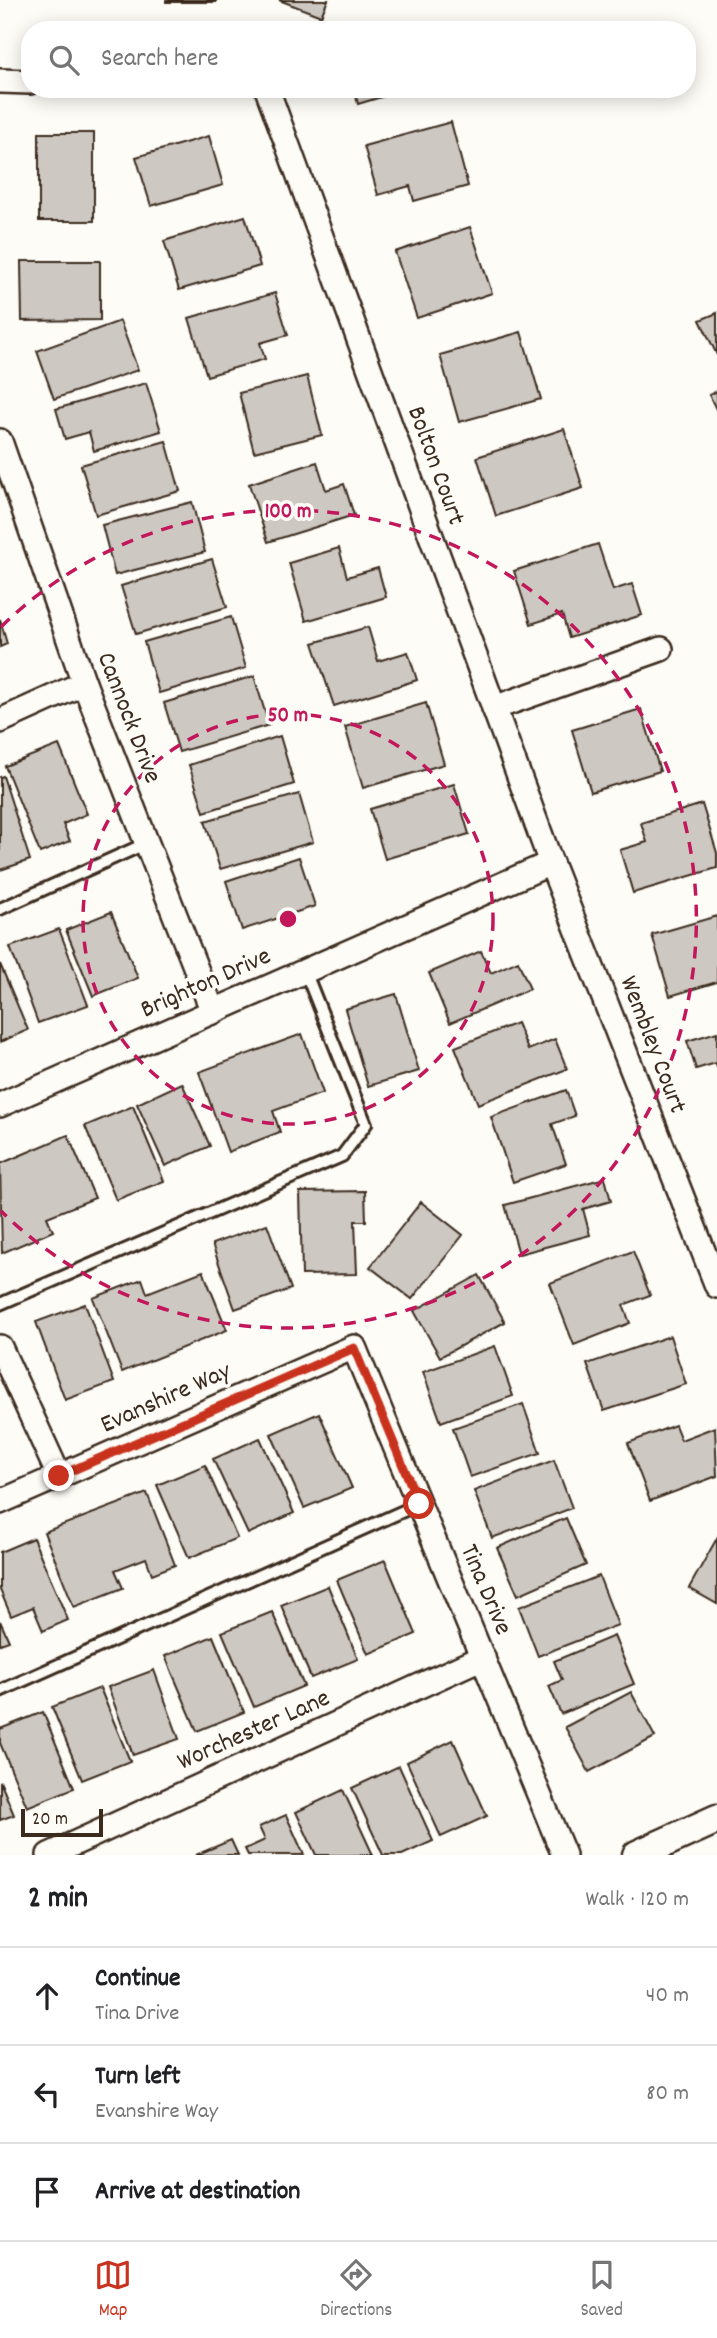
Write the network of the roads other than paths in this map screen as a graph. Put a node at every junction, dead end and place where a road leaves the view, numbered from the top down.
1 (0, 81) edge
2 (21, 82) edge
3 (270, 98) edge
4 (0, 441) edge
5 (662, 649) dead end
6 (84, 683) junction
7 (494, 708) junction
8 (0, 720) edge
9 (147, 844) junction
10 (551, 863) junction
11 (0, 909) edge
12 (305, 971) junction
13 (213, 1012) junction
14 (0, 1105) edge
15 (717, 1286) edge
16 (0, 1304) edge
17 (0, 1348) edge
18 (354, 1348) joint
19 (59, 1476) junction
20 (0, 1502) edge
21 (419, 1504) junction
22 (483, 1657) junction
23 (0, 1690) edge
24 (717, 1819) edge
25 (49, 1855) edge
26 (564, 1855) edge
27 (637, 1855) edge

1 - 2 street
3 - 7 street, Bolton Court
4 - 6 street, Cannock Drive
5 - 7 street
6 - 8 street
6 - 9 street, Cannock Drive
7 - 10 street, Bolton Court
9 - 11 lane
9 - 13 street, Cannock Drive
10 - 12 street, Brighton Drive
10 - 15 street, Wembley Court
12 - 13 street, Brighton Drive
12 - 16 lane
13 - 14 street, Brighton Drive
17 - 19 street
18 - 19 street, Evanshire Way
18 - 21 street, Tina Drive
19 - 20 street, Evanshire Way
21 - 22 street, Tina Drive
21 - 23 lane
22 - 25 street, Worchester Lane
22 - 26 street, Tina Drive
24 - 27 street

